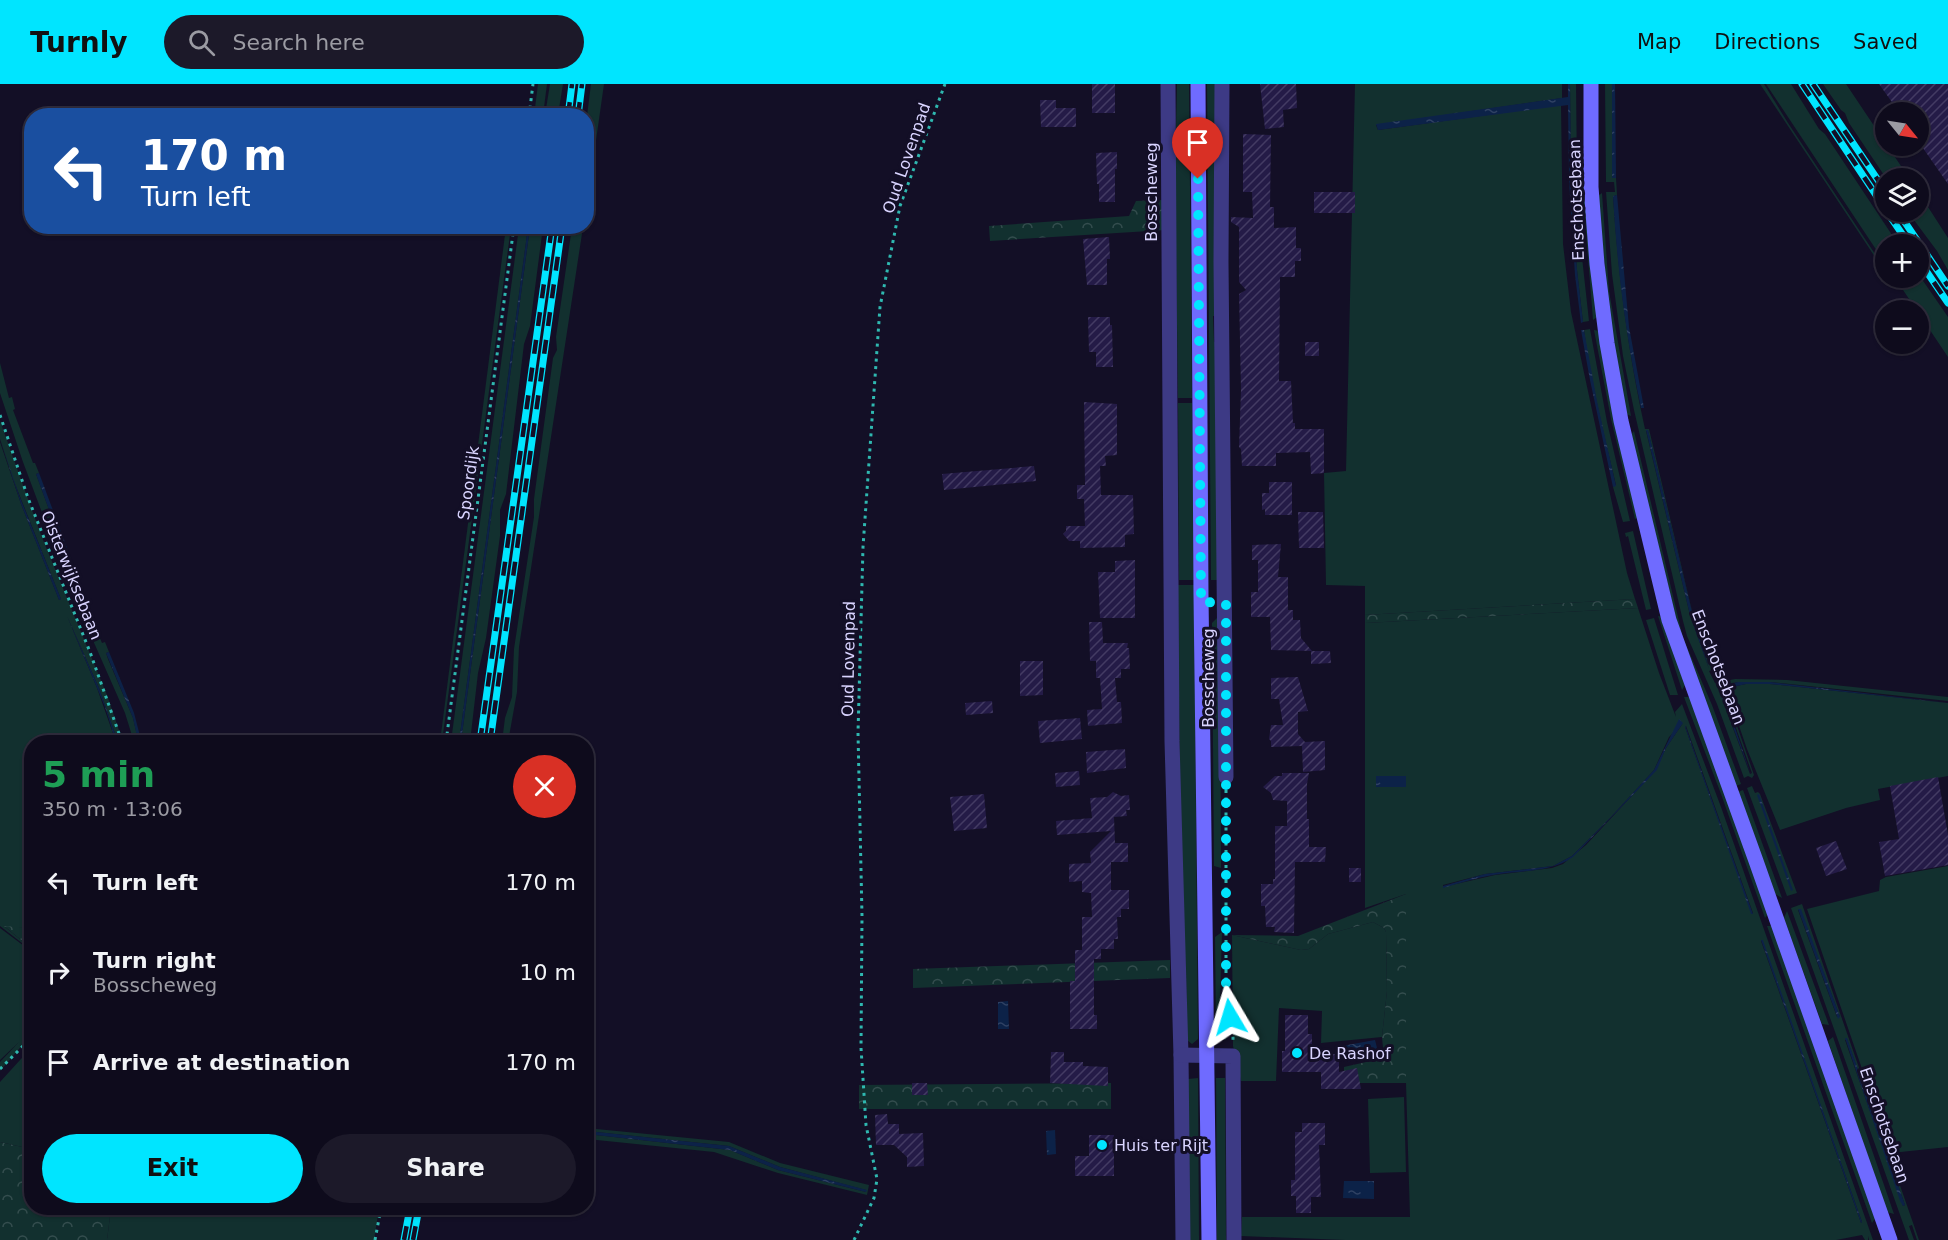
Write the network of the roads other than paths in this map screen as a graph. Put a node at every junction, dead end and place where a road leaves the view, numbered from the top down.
1 (1168, 84) edge
2 (1198, 84) edge
3 (1222, 84) edge
4 (1591, 84) edge
5 (1201, 602) junction
6 (1226, 603) junction
7 (1226, 777) road end
8 (1207, 1054) junction
9 (1181, 1055) junction
10 (1183, 1240) edge
11 (1209, 1240) edge
12 (1234, 1240) edge
13 (1890, 1240) edge

1 - 9 street, Bosscheweg
2 - 5 street, Bosscheweg
3 - 6 street, Bosscheweg
4 - 13 street, Enschotsebaan
5 - 6 street
5 - 8 street, Bosscheweg
6 - 7 street, Bosscheweg
8 - 9 street
8 - 11 street, Bosscheweg
8 - 12 street
9 - 10 street, Bosscheweg

